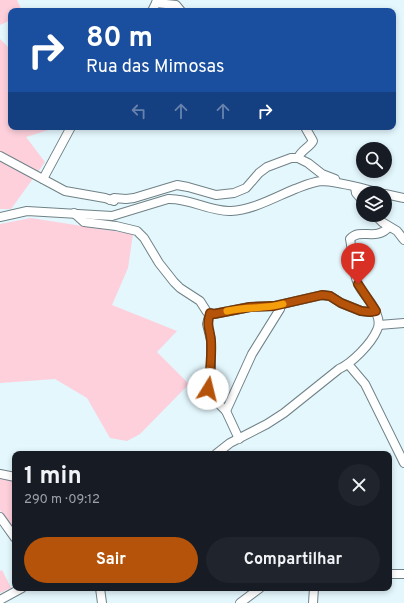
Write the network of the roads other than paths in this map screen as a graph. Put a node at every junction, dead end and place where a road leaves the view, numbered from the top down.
1 (155, 1) edge
2 (178, 8) edge
3 (69, 130) edge
4 (306, 130) edge
5 (0, 156) edge
6 (298, 158) junction
7 (43, 178) junction
8 (353, 187) junction
9 (356, 188) edge
10 (356, 193) edge
11 (392, 195) edge
12 (404, 198) edge
13 (110, 200) junction
14 (144, 206) junction
15 (74, 214) junction
16 (0, 217) edge
17 (382, 222) edge
18 (389, 227) junction
19 (404, 240) edge
20 (281, 305) junction
21 (376, 311) junction
22 (210, 313) junction
23 (404, 323) edge
24 (379, 325) junction
25 (348, 364) junction
26 (226, 411) junction
27 (239, 439) junction
28 (220, 451) edge
29 (404, 463) edge
30 (0, 474) edge
31 (12, 476) edge
32 (0, 517) edge
33 (12, 534) edge
34 (392, 574) edge
35 (404, 574) edge
36 (16, 591) edge
37 (100, 591) edge
38 (256, 591) edge
39 (314, 591) edge
40 (0, 600) edge
41 (102, 603) edge
42 (240, 603) edge
43 (314, 603) edge

1 - 2 street
3 - 7 street
4 - 6 street
5 - 7 street
6 - 8 street
6 - 13 street
7 - 13 street
8 - 9 street
8 - 10 street
8 - 14 street
11 - 12 street
13 - 14 street
14 - 15 street
15 - 16 street
15 - 22 street
17 - 18 street
18 - 19 street
18 - 21 street
20 - 21 street
20 - 22 street
20 - 26 street
21 - 24 street
22 - 26 street
23 - 24 street
24 - 25 street
25 - 27 street
25 - 29 street
26 - 27 street
27 - 28 street
30 - 31 street
32 - 33 street
34 - 35 street
36 - 40 street
37 - 41 street
38 - 42 street
39 - 43 street

